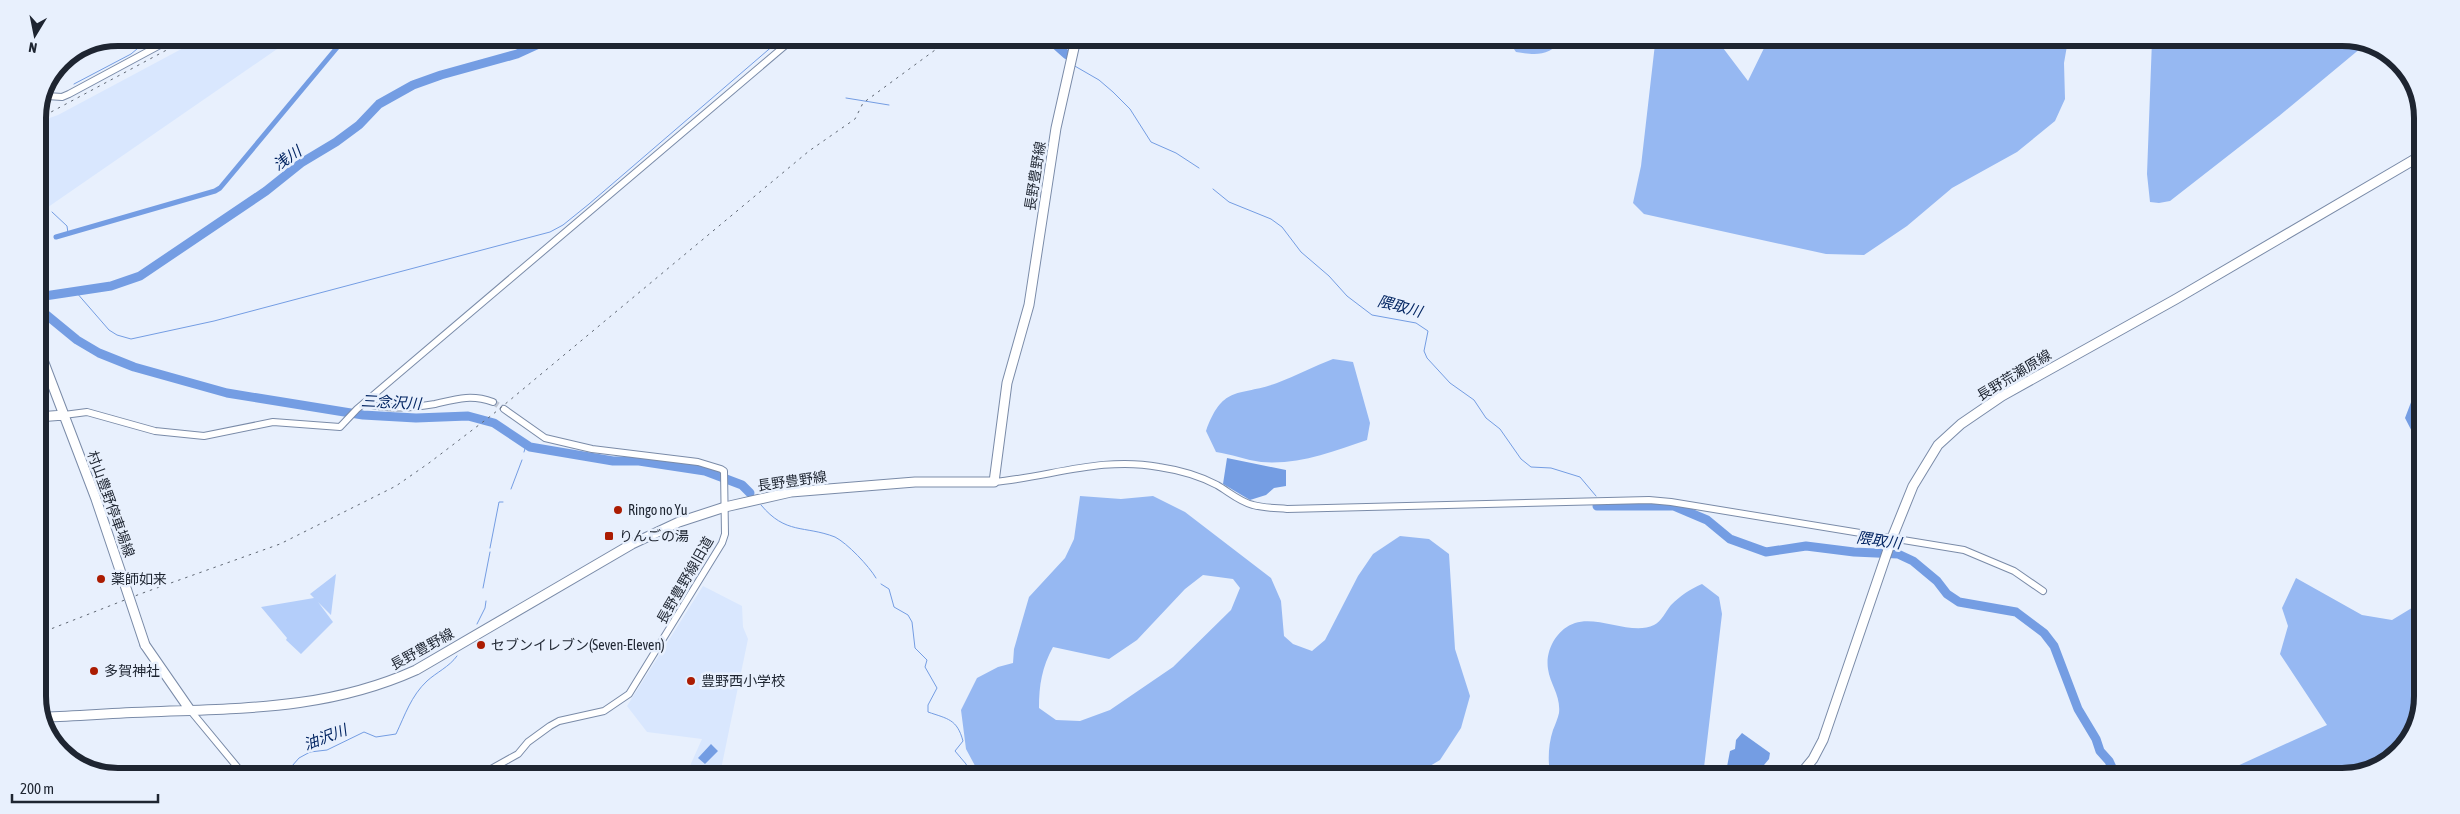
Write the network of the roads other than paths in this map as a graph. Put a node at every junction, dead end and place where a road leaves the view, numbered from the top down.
1 (158, 46) edge
2 (785, 46) edge
3 (1074, 46) edge
4 (51, 96) edge
5 (2414, 160) edge
6 (46, 369) edge
7 (493, 402) tunnel mouth
8 (364, 403) junction
9 (504, 409) tunnel mouth
10 (64, 415) junction
11 (46, 416) edge
12 (994, 482) junction
13 (725, 507) junction
14 (1891, 542) junction
15 (2043, 590) dead end
16 (190, 710) junction
17 (50, 717) edge
18 (238, 768) edge
19 (493, 768) edge
20 (1806, 768) edge

1 - 4 street
2 - 8 street
3 - 12 main road, 長野豊野線
5 - 14 main road, 長野荒瀬原線
6 - 10 main road, 村山豊野停車場線
7 - 8 street
8 - 10 street
9 - 13 street, 長野豊野線旧道
10 - 11 main road
10 - 16 main road, 村山豊野停車場線, bridge
12 - 13 main road, 長野豊野線
12 - 14 street
13 - 16 main road, 長野豊野線
13 - 19 street, 長野豊野線旧道
14 - 15 street
14 - 20 main road, 長野荒瀬原線
16 - 17 main road
16 - 18 street

